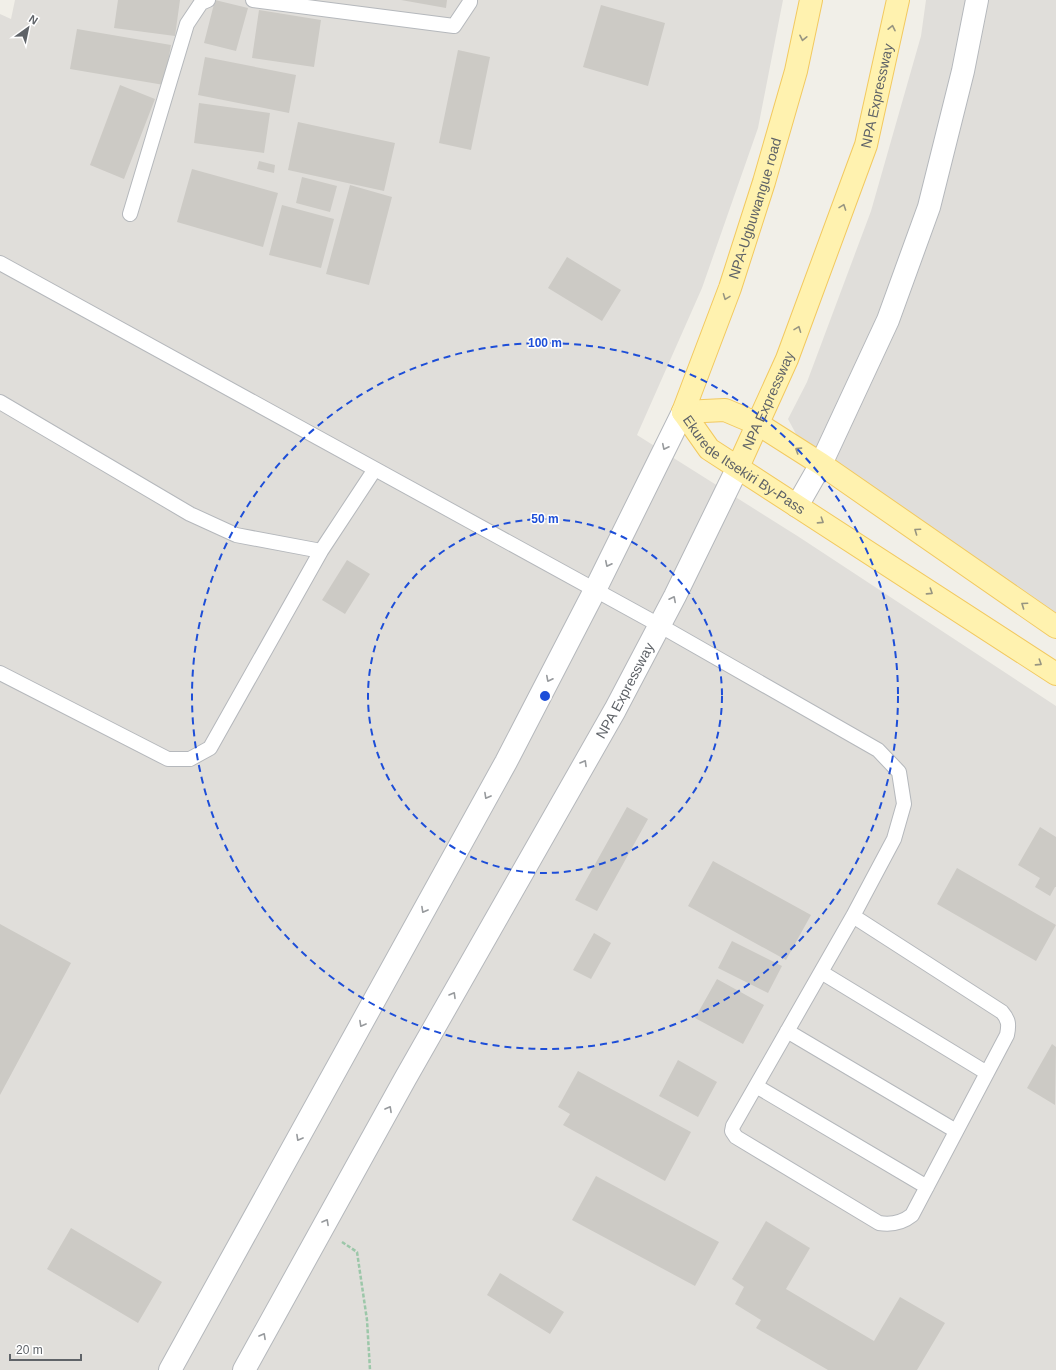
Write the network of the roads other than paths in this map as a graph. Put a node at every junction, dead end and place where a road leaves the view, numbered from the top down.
1 (208, 0) edge
2 (253, 0) edge
3 (470, 0) edge
4 (811, 0) edge
5 (898, 0) edge
6 (977, 0) edge
7 (130, 214) dead end
8 (0, 263) edge
9 (0, 402) edge
10 (682, 412) junction
11 (758, 424) junction
12 (821, 464) junction
13 (738, 467) junction
14 (375, 469) junction
15 (798, 506) junction
16 (321, 551) junction
17 (595, 590) junction
18 (659, 625) junction
19 (1056, 627) edge
20 (0, 673) edge
21 (1056, 674) edge
22 (853, 916) junction
23 (820, 972) junction
24 (787, 1031) junction
25 (987, 1073) junction
26 (756, 1086) junction
27 (956, 1131) junction
28 (927, 1187) junction
29 (170, 1370) edge
30 (244, 1370) edge

1 - 7 lane
2 - 3 lane
4 -> 10 main road, NPA-Ugbuwangue road
11 -> 5 main road, NPA Expressway
6 - 12 street
8 - 14 lane
9 - 16 lane
10 - 11 main road, Ekurede Itsekiri By-Pass
10 - 13 main road, Ekurede Itsekiri By-Pass
10 -> 17 street
12 -> 11 main road, Ekurede Itsekiri By-Pass
11 - 13 main road, NPA Expressway
12 - 15 street
19 -> 12 main road, Ekurede Itsekiri By-Pass
13 - 15 main road, Ekurede Itsekiri By-Pass
18 -> 13 street, NPA Expressway
14 - 16 lane
14 - 17 lane
15 -> 21 main road, Ekurede Itsekiri By-Pass
16 - 20 lane
17 - 18 lane
17 -> 29 street
18 - 22 lane
30 -> 18 street, NPA Expressway
22 - 23 lane
22 - 25 lane
23 - 24 lane
23 - 25 lane
24 - 26 lane
24 - 27 lane
25 - 27 lane
26 - 28 lane
26 - 28 lane
27 - 28 lane

